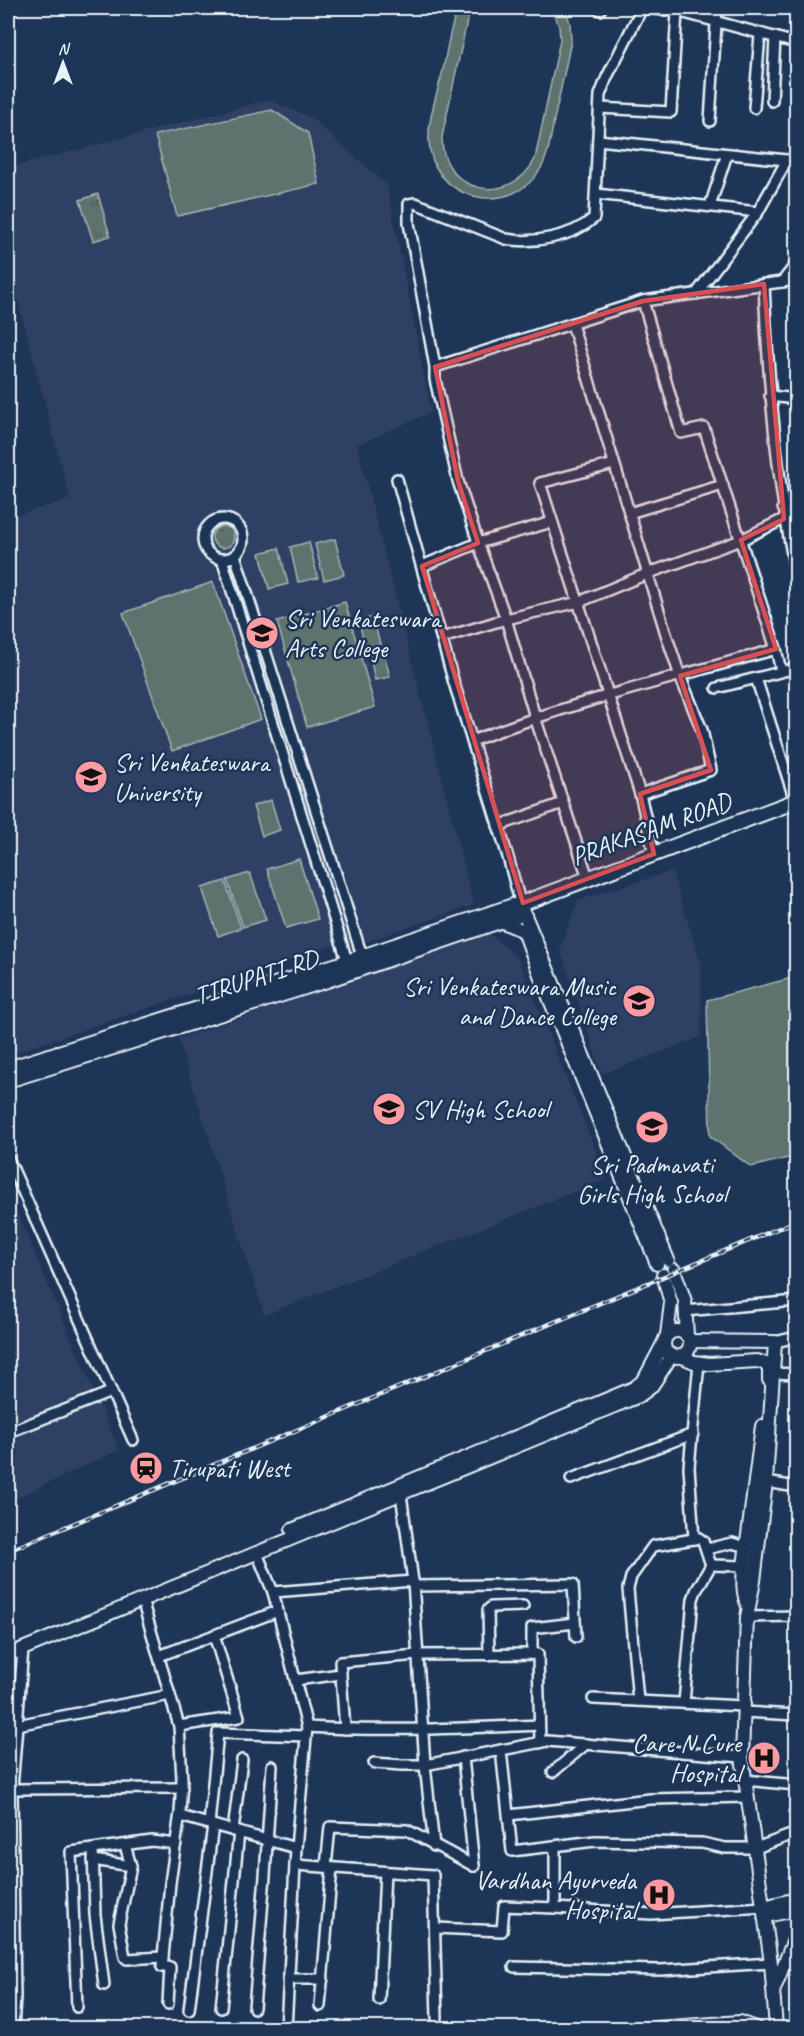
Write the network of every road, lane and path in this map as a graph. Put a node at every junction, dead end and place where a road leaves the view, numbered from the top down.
1 (641, 8) edge
2 (717, 8) edge
3 (677, 11) junction
4 (716, 21) junction
5 (760, 35) junction
6 (775, 37) junction
7 (796, 43) edge
8 (772, 101) dead end
9 (600, 108) junction
10 (754, 108) dead end
11 (710, 121) dead end
12 (598, 140) junction
13 (727, 154) junction
14 (792, 161) edge
15 (596, 194) junction
16 (710, 206) junction
17 (758, 212) junction
18 (796, 264) edge
19 (796, 280) edge
20 (782, 282) junction
21 (764, 284) junction
22 (696, 294) junction
23 (643, 301) junction
24 (572, 324) junction
25 (435, 368) junction
26 (770, 396) junction
27 (796, 399) edge
28 (614, 464) junction
29 (397, 479) dead end
30 (723, 485) junction
31 (783, 508) junction
32 (796, 508) edge
33 (629, 513) junction
34 (784, 519) junction
35 (552, 522) junction
36 (741, 540) junction
37 (478, 543) junction
38 (235, 555) junction
39 (222, 560) junction
40 (422, 566) junction
41 (649, 573) junction
42 (796, 574) edge
43 (579, 602) junction
44 (506, 619) junction
45 (442, 638) junction
46 (776, 649) junction
47 (796, 668) edge
48 (781, 671) junction
49 (680, 676) junction
50 (756, 678) junction
51 (717, 688) dead end
52 (607, 695) junction
53 (535, 717) junction
54 (472, 741) junction
55 (640, 794) junction
56 (563, 803) junction
57 (796, 804) edge
58 (498, 826) junction
59 (654, 854) junction
60 (588, 878) junction
61 (520, 909) junction
62 (500, 921) junction
63 (524, 931) junction
64 (364, 962) junction
65 (349, 967) junction
66 (84, 1052) junction
67 (8, 1069) edge
68 (8, 1080) edge
69 (8, 1158) edge
70 (665, 1267) junction
71 (796, 1301) edge
72 (685, 1311) junction
73 (796, 1337) edge
74 (688, 1338) junction
75 (666, 1339) junction
76 (775, 1342) junction
77 (676, 1356) junction
78 (699, 1363) junction
79 (773, 1373) junction
80 (796, 1374) edge
81 (111, 1392) junction
82 (8, 1431) edge
83 (693, 1434) junction
84 (133, 1440) dead end
85 (571, 1479) dead end
86 (766, 1482) junction
87 (796, 1487) edge
88 (401, 1494) junction
89 (694, 1539) junction
90 (746, 1547) junction
91 (706, 1549) junction
92 (257, 1553) junction
93 (711, 1565) junction
94 (744, 1566) junction
95 (413, 1583) junction
96 (273, 1592) junction
97 (142, 1600) junction
98 (524, 1606) dead end
99 (278, 1611) junction
100 (748, 1612) junction
101 (796, 1616) edge
102 (575, 1623) junction
103 (214, 1635) junction
104 (576, 1637) dead end
105 (8, 1646) edge
106 (23, 1649) junction
107 (532, 1654) junction
108 (8, 1655) edge
109 (418, 1655) junction
110 (489, 1655) junction
111 (159, 1656) junction
112 (341, 1674) junction
113 (296, 1680) junction
114 (170, 1695) junction
115 (19, 1698) junction
116 (593, 1699) dead end
117 (638, 1701) junction
118 (8, 1702) edge
119 (684, 1703) junction
120 (796, 1703) edge
121 (743, 1709) junction
122 (796, 1714) edge
123 (18, 1725) junction
124 (539, 1725) junction
125 (179, 1726) junction
126 (345, 1729) junction
127 (423, 1729) junction
128 (307, 1732) junction
129 (540, 1743) junction
130 (586, 1744) junction
131 (501, 1750) junction
132 (11, 1757) edge
133 (463, 1757) junction
134 (742, 1757) junction
135 (242, 1760) dead end
136 (374, 1763) dead end
137 (425, 1764) junction
138 (272, 1766) dead end
139 (553, 1772) dead end
140 (745, 1780) junction
141 (796, 1785) edge
142 (182, 1788) junction
143 (12, 1789) junction
144 (748, 1797) junction
145 (10, 1812) edge
146 (509, 1815) junction
147 (180, 1816) junction
148 (211, 1825) junction
149 (236, 1832) junction
150 (796, 1833) edge
151 (267, 1840) junction
152 (176, 1844) junction
153 (125, 1845) junction
154 (434, 1846) junction
155 (555, 1846) junction
156 (296, 1848) junction
157 (756, 1848) junction
158 (93, 1849) junction
159 (10, 1853) edge
160 (93, 1860) junction
161 (295, 1865) junction
162 (131, 1866) junction
163 (329, 1868) junction
164 (385, 1872) junction
165 (796, 1899) edge
166 (555, 1908) junction
167 (796, 1910) edge
168 (764, 1911) junction
169 (435, 1928) junction
170 (11, 1931) edge
171 (796, 1935) edge
172 (163, 1958) junction
173 (771, 1963) junction
174 (514, 1967) dead end
175 (288, 1979) junction
176 (323, 1979) junction
177 (104, 1985) dead end
178 (773, 1992) junction
179 (379, 2000) dead end
180 (11, 2001) edge
181 (168, 2004) dead end
182 (320, 2006) dead end
183 (77, 2007) dead end
184 (221, 2008) dead end
185 (254, 2008) dead end
186 (189, 2010) dead end
187 (437, 2018) dead end
188 (776, 2027) edge
189 (13, 2028) edge
190 (286, 2028) edge
191 (657, 2028) edge
192 (756, 2028) edge

1 - 3 street
1 - 9 street
2 - 4 street
3 - 4 street
3 - 9 street
4 - 5 street
4 - 11 street
5 - 6 street
5 - 10 street
6 - 7 street
6 - 8 street
9 - 12 street
12 - 13 street
12 - 15 street
13 - 14 street
13 - 16 street
14 - 17 street
15 - 16 street
15 - 25 street
16 - 17 street
17 - 22 street
18 - 20 street
19 - 20 street
20 - 21 street
21 - 22 street
21 - 26 street
22 - 23 street
23 - 24 street
23 - 30 street
24 - 25 street
24 - 28 street
25 - 37 street
26 - 27 street
26 - 31 street
28 - 33 street
28 - 35 street
29 - 40 street
30 - 33 street
30 - 36 street
31 - 32 street
31 - 34 street
33 - 41 street
34 - 36 street
34 - 42 street
35 - 37 street
35 - 43 street
36 - 41 street
36 - 46 street
37 - 40 street
37 - 44 street
38 - 39 street
38 - 39 street
38 - 64 street
39 - 65 street
40 - 45 street
41 - 43 street
41 - 49 street
43 - 44 street
43 - 52 street
44 - 45 street
44 - 53 street
45 - 54 street
46 - 48 street
46 - 49 street
47 - 48 street
48 - 50 street
49 - 52 street
49 - 55 street
50 - 51 street
50 - 57 street
52 - 53 street
52 - 55 street
53 - 54 street
53 - 56 street
54 - 58 street
55 - 59 street
56 - 58 street
56 - 60 street
57 - 59 main road, PRAKASAM ROAD
57 - 61 main road, PRAKASAM ROAD
58 - 61 street
59 - 60 main road, PRAKASAM ROAD
60 - 61 main road, PRAKASAM ROAD
61 - 62 main road, TIRUPATI RD
61 - 63 street
61 - 64 main road, TIRUPATI RD
61 - 70 street
62 - 63 street
62 - 64 main road, TIRUPATI RD
63 - 70 street
64 - 65 main road, TIRUPATI RD
65 - 66 main road, TIRUPATI RD
66 - 67 main road, TIRUPATI RD
66 - 68 main road, TIRUPATI RD
69 - 81 street
70 - 72 street
70 - 75 street
71 - 72 street
72 - 74 street
73 - 76 street
74 - 75 street
74 - 76 street
74 - 77 street
75 - 77 street
75 - 105 street
76 - 79 street
77 - 78 street
77 - 88 street
78 - 83 street
78 - 90 street
79 - 80 street
79 - 86 street
81 - 82 street
81 - 84 street
83 - 85 street
83 - 89 street
86 - 87 street
86 - 100 street
88 - 92 street
88 - 95 street
89 - 91 street
89 - 117 street
90 - 91 street
90 - 94 street
91 - 93 street
92 - 96 street
92 - 97 street
93 - 94 street
93 - 119 street
94 - 100 street
95 - 96 street
95 - 102 street
95 - 109 street
96 - 99 street
97 - 106 street
97 - 111 street
98 - 110 street
99 - 103 street
99 - 113 street
100 - 101 street
100 - 121 street
102 - 104 street
102 - 107 street
103 - 111 street
103 - 125 street
106 - 108 street
106 - 115 street
107 - 110 street
107 - 124 street
109 - 110 street
109 - 112 street
109 - 127 street
111 - 114 street
112 - 113 street
112 - 126 street
113 - 128 street
114 - 123 street
114 - 125 street
115 - 118 street
115 - 123 street
116 - 117 street
117 - 119 street
119 - 121 street
120 - 122 street
121 - 122 street
121 - 134 street
123 - 132 street
124 - 127 street
124 - 129 street
125 - 142 street
126 - 127 street
126 - 128 street
127 - 137 street
128 - 148 street
128 - 156 street
129 - 130 street
129 - 131 street
130 - 134 street
130 - 139 street
131 - 133 street
131 - 146 street
132 - 143 street
133 - 137 street
133 - 154 street
134 - 140 street
135 - 149 street
136 - 137 street
137 - 154 street
138 - 151 street
140 - 141 street
140 - 144 street
142 - 143 street
142 - 147 street
143 - 145 street
144 - 146 street
144 - 157 street
145 - 159 street
146 - 155 street
147 - 148 street
147 - 152 street
148 - 149 street
148 - 186 street
149 - 151 street
149 - 184 street
150 - 157 street
151 - 156 street
151 - 185 street
152 - 153 street
152 - 172 street
153 - 158 street
153 - 162 street
154 - 163 street
155 - 157 street
155 - 166 street
156 - 161 street
157 - 168 street
158 - 160 street
158 - 183 street
159 - 170 street
160 - 162 street
160 - 177 street
161 - 163 street
161 - 175 street
162 - 172 street
163 - 164 street
163 - 176 street
164 - 169 street
164 - 179 street
165 - 168 street
166 - 168 street
166 - 169 street
167 - 168 street
168 - 173 street
169 - 187 street
170 - 180 street
171 - 178 street
172 - 181 street
173 - 174 street
173 - 178 street
175 - 176 street
175 - 190 street
176 - 182 street
178 - 188 street
180 - 189 street
188 - 192 street
191 - 192 street

